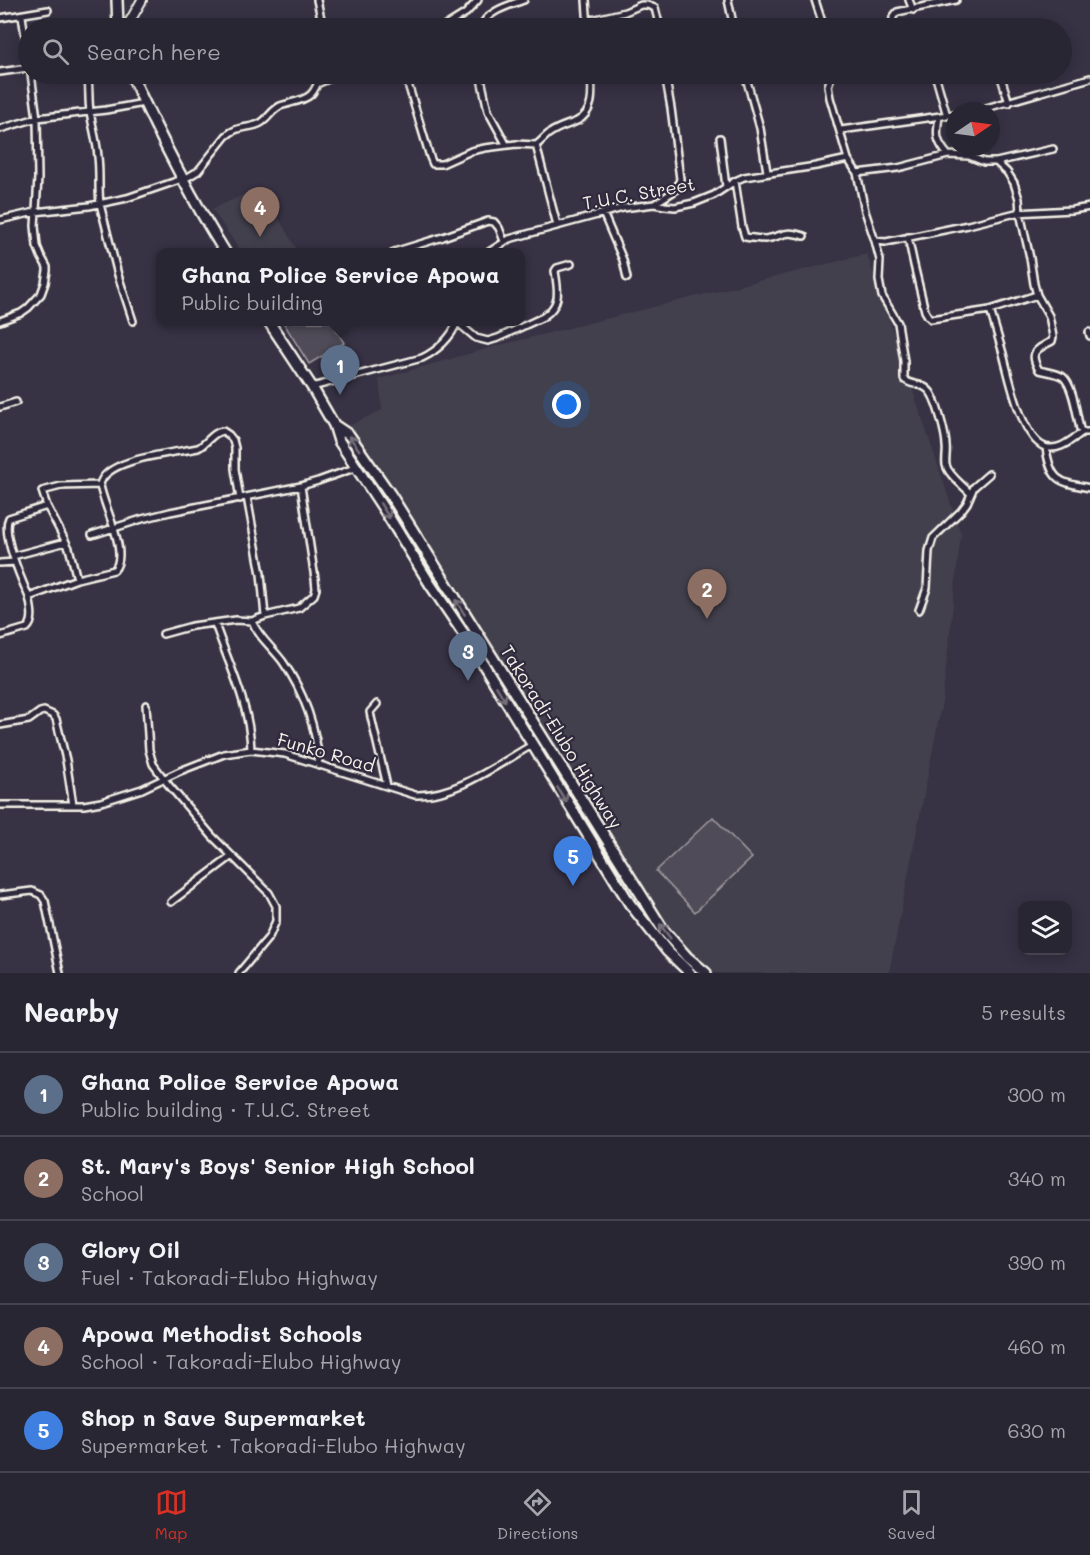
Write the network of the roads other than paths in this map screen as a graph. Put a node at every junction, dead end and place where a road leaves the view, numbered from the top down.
1 (117, 0) edge
2 (142, 0) edge
3 (317, 0) edge
4 (478, 0) edge
5 (524, 0) edge
6 (586, 0) edge
7 (728, 0) edge
8 (815, 0) edge
9 (909, 0) edge
10 (956, 0) edge
11 (48, 10) dead end
12 (913, 10) junction
13 (22, 16) joint
14 (0, 18) edge
15 (118, 18) edge
16 (132, 18) edge
17 (321, 18) edge
18 (458, 18) edge
19 (486, 18) edge
20 (587, 18) edge
21 (600, 18) edge
22 (658, 18) edge
23 (732, 18) edge
24 (821, 18) edge
25 (892, 18) edge
26 (18, 69) edge
27 (0, 72) edge
28 (1090, 78) edge
29 (32, 84) edge
30 (89, 84) edge
31 (135, 84) edge
32 (316, 84) edge
33 (408, 84) edge
34 (482, 84) edge
35 (591, 84) edge
36 (667, 84) edge
37 (748, 84) edge
38 (829, 84) edge
39 (938, 84) edge
40 (1003, 84) edge
41 (1071, 84) edge
42 (1072, 84) edge
43 (144, 103) junction
44 (1009, 103) junction
45 (1000, 105) edge
46 (90, 112) junction
47 (946, 116) joint
48 (939, 117) junction
49 (37, 118) junction
50 (0, 129) edge
51 (841, 130) junction
52 (720, 138) dead end
53 (506, 144) junction
54 (536, 145) junction
55 (1053, 149) dead end
56 (946, 152) edge
57 (946, 156) edge
58 (969, 156) edge
59 (848, 159) junction
60 (996, 162) junction
61 (767, 172) junction
62 (857, 173) junction
63 (182, 179) junction
64 (735, 181) junction
65 (726, 187) junction
66 (100, 204) junction
67 (654, 204) junction
68 (1090, 207) edge
69 (35, 212) junction
70 (603, 213) junction
71 (1020, 213) junction
72 (0, 220) edge
73 (557, 225) junction
74 (804, 236) dead end
75 (908, 237) junction
76 (504, 241) junction
77 (875, 241) junction
78 (223, 248) edge
79 (409, 248) edge
80 (494, 248) edge
81 (571, 264) dead end
82 (627, 278) dead end
83 (1037, 295) junction
84 (990, 310) junction
85 (0, 321) edge
86 (133, 321) dead end
87 (272, 326) edge
88 (455, 326) edge
89 (462, 326) edge
90 (525, 326) edge
91 (525, 326) edge
92 (312, 387) junction
93 (16, 402) dead end
94 (0, 407) edge
95 (334, 425) junction
96 (1083, 432) junction
97 (1090, 432) edge
98 (1046, 448) junction
99 (357, 467) junction
100 (989, 474) dead end
101 (100, 485) junction
102 (301, 486) junction
103 (1090, 488) edge
104 (970, 493) junction
105 (247, 497) junction
106 (240, 499) junction
107 (47, 506) junction
108 (114, 528) junction
109 (92, 535) dead end
110 (66, 542) junction
111 (14, 559) junction
112 (0, 563) edge
113 (77, 579) junction
114 (30, 597) junction
115 (919, 610) dead end
116 (265, 616) junction
117 (252, 621) junction
118 (215, 624) junction
119 (163, 634) dead end
120 (0, 636) edge
121 (377, 704) dead end
122 (146, 705) dead end
123 (0, 725) edge
124 (532, 745) junction
125 (251, 750) junction
126 (319, 765) junction
127 (165, 778) junction
128 (387, 786) junction
129 (0, 805) edge
130 (73, 805) junction
131 (232, 856) junction
132 (0, 895) edge
133 (171, 902) dead end
134 (60, 973) edge
135 (239, 973) edge
136 (690, 973) edge
137 (706, 973) edge

1 - 15 highway
2 - 16 main road
3 - 17 street
4 - 18 street
5 - 19 street
6 - 20 street
7 - 23 street
8 - 24 street
9 - 12 street
10 - 12 street
11 - 13 street
12 - 25 street
13 - 14 street
21 - 22 street
26 - 27 street
28 - 42 street
29 - 49 street
30 - 46 street
31 - 43 highway
32 - 63 street
33 - 53 street
34 - 53 street
35 - 54 street
36 - 67 street
37 - 61 street
38 - 51 street
39 - 47 street
40 - 44 street
41 - 44 street
43 - 46 street
43 - 63 highway
44 - 45 street
46 - 49 street
46 - 66 street
47 - 48 street
48 - 51 street
48 - 56 street
49 - 50 street
49 - 69 street
51 - 59 street
52 - 65 street
53 - 54 street
54 - 73 street
55 - 60 street
57 - 62 street
58 - 60 street
59 - 61 street, T.U.C. Street
59 - 62 street
60 - 71 street
61 - 64 street, T.U.C. Street
62 - 77 street
63 - 66 street
63 - 78 highway
64 - 65 street, T.U.C. Street
64 - 74 street
65 - 67 street, T.U.C. Street
66 - 69 street
66 - 86 street
67 - 70 street, T.U.C. Street
68 - 71 street
69 - 72 street
69 - 85 street
70 - 73 street, T.U.C. Street
70 - 82 street
71 - 75 street
71 - 83 street
73 - 76 street, T.U.C. Street
75 - 77 street
75 - 84 street
76 - 79 street
76 - 80 street, T.U.C. Street
77 - 104 street
81 - 91 street
83 - 84 street
83 - 96 street
84 - 98 street
87 - 92 highway, Takoradi-Elubo Highway
88 - 92 street
89 - 90 street
92 - 95 highway, Takoradi-Elubo Highway
93 - 94 street
95 - 99 highway, Takoradi-Elubo Highway
137 -> 95 highway, Takoradi-Elubo Highway
96 - 97 street
96 - 98 street
98 - 103 street
99 - 102 street
99 -> 124 highway, Takoradi-Elubo Highway
100 - 104 street
101 - 106 street
101 - 107 street
101 - 108 street
102 - 105 street
102 - 116 street
104 - 115 street
105 - 106 street
105 - 116 street
106 - 108 street
107 - 110 street
107 - 111 street
108 - 109 street
108 - 113 street
110 - 111 street
110 - 113 street
111 - 112 street
111 - 114 street
113 - 114 street
114 - 120 street
116 - 117 street
117 - 118 street
117 - 126 street
118 - 119 street
118 - 125 street
121 - 128 street
122 - 127 street
123 - 130 street
124 - 128 street, Funko Road
124 -> 136 highway, Takoradi-Elubo Highway
125 - 126 street, Funko Road
125 - 127 street, Funko Road
126 - 128 street, Funko Road
127 - 130 street, Funko Road
127 - 131 street
129 - 130 street, Funko Road
131 - 133 street
131 - 135 street
132 - 134 street

